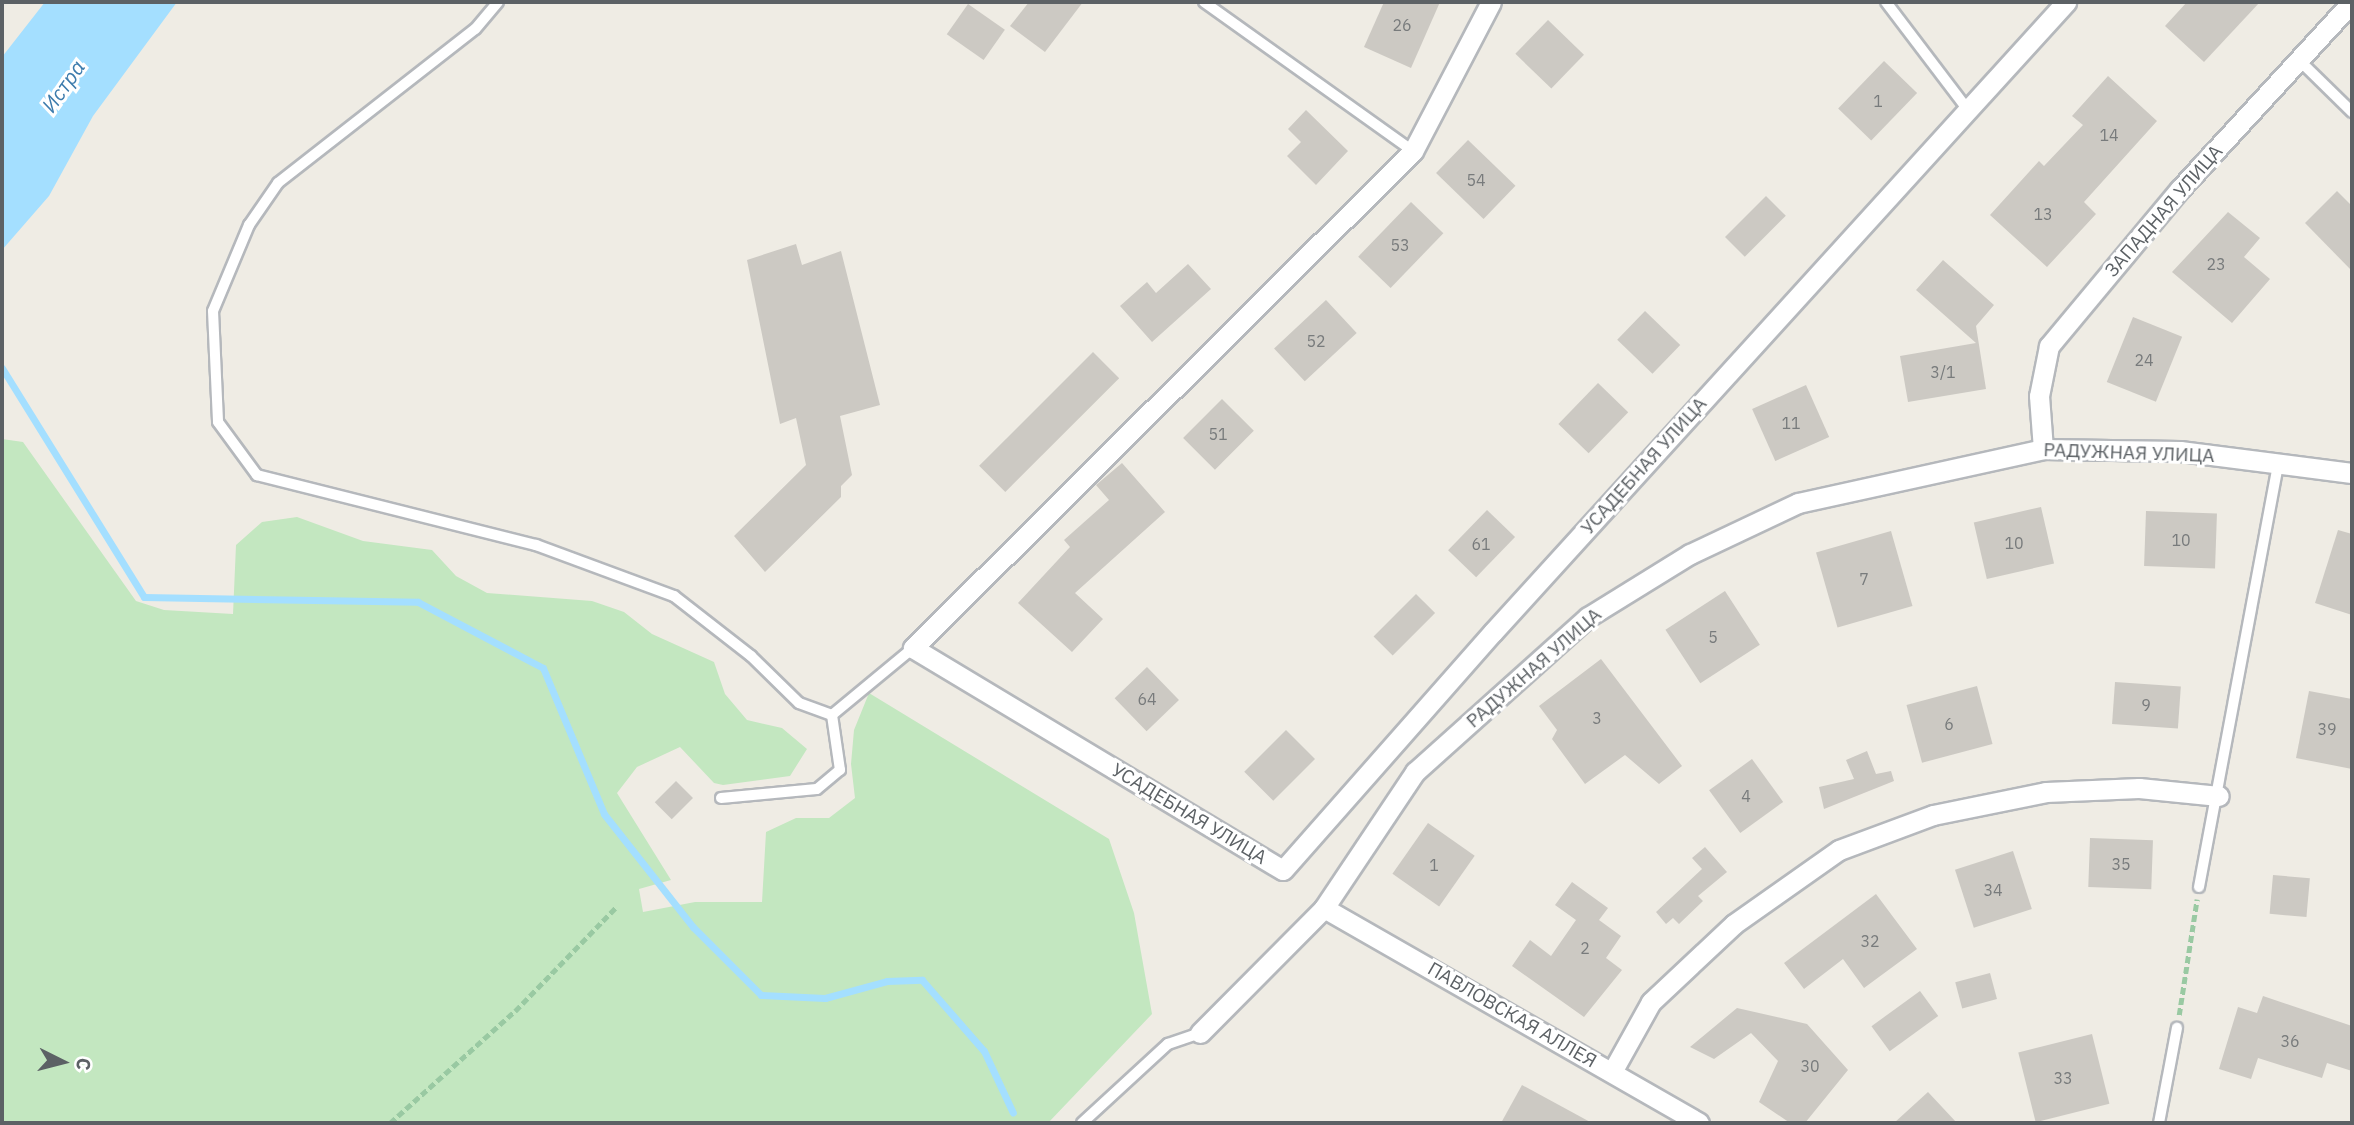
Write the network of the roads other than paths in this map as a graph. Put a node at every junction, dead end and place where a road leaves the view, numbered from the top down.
1 (498, 2) edge
2 (1204, 2) edge
3 (1491, 2) edge
4 (1886, 2) edge
5 (2066, 2) edge
6 (2352, 2) edge
7 (2300, 61) junction
8 (1968, 110) junction
9 (2352, 112) edge
10 (1413, 151) junction
11 (2043, 449) junction
12 (2278, 462) junction
13 (2352, 473) edge
14 (913, 648) junction
15 (832, 715) junction
16 (2219, 796) junction
17 (721, 798) dead end
18 (2199, 887) road end
19 (1324, 908) junction
20 (2177, 1028) road end
21 (1200, 1033) joint
22 (1612, 1072) junction
23 (1082, 1123) edge
24 (1699, 1123) edge
25 (2159, 1123) edge

1 - 15 lane
2 - 10 lane
3 - 10 street
4 - 8 lane
5 - 8 street, УСАДЕБНАЯ УЛИЦА
6 - 7 street, ЗАПАДНАЯ УЛИЦА
7 - 9 lane
7 - 11 street, ЗАПАДНАЯ УЛИЦА
8 - 14 street, УСАДЕБНАЯ УЛИЦА
10 - 14 street
11 - 12 street, РАДУЖНАЯ УЛИЦА
11 - 19 street, РАДУЖНАЯ УЛИЦА
12 - 13 street, РАДУЖНАЯ УЛИЦА
12 - 16 lane
14 - 15 lane
15 - 17 lane
16 - 18 lane
16 - 22 street
19 - 21 street, РАДУЖНАЯ УЛИЦА
19 - 22 street, ПАВЛОВСКАЯ АЛЛЕЯ
20 - 25 lane
21 - 23 lane
22 - 24 street, ПАВЛОВСКАЯ АЛЛЕЯ

